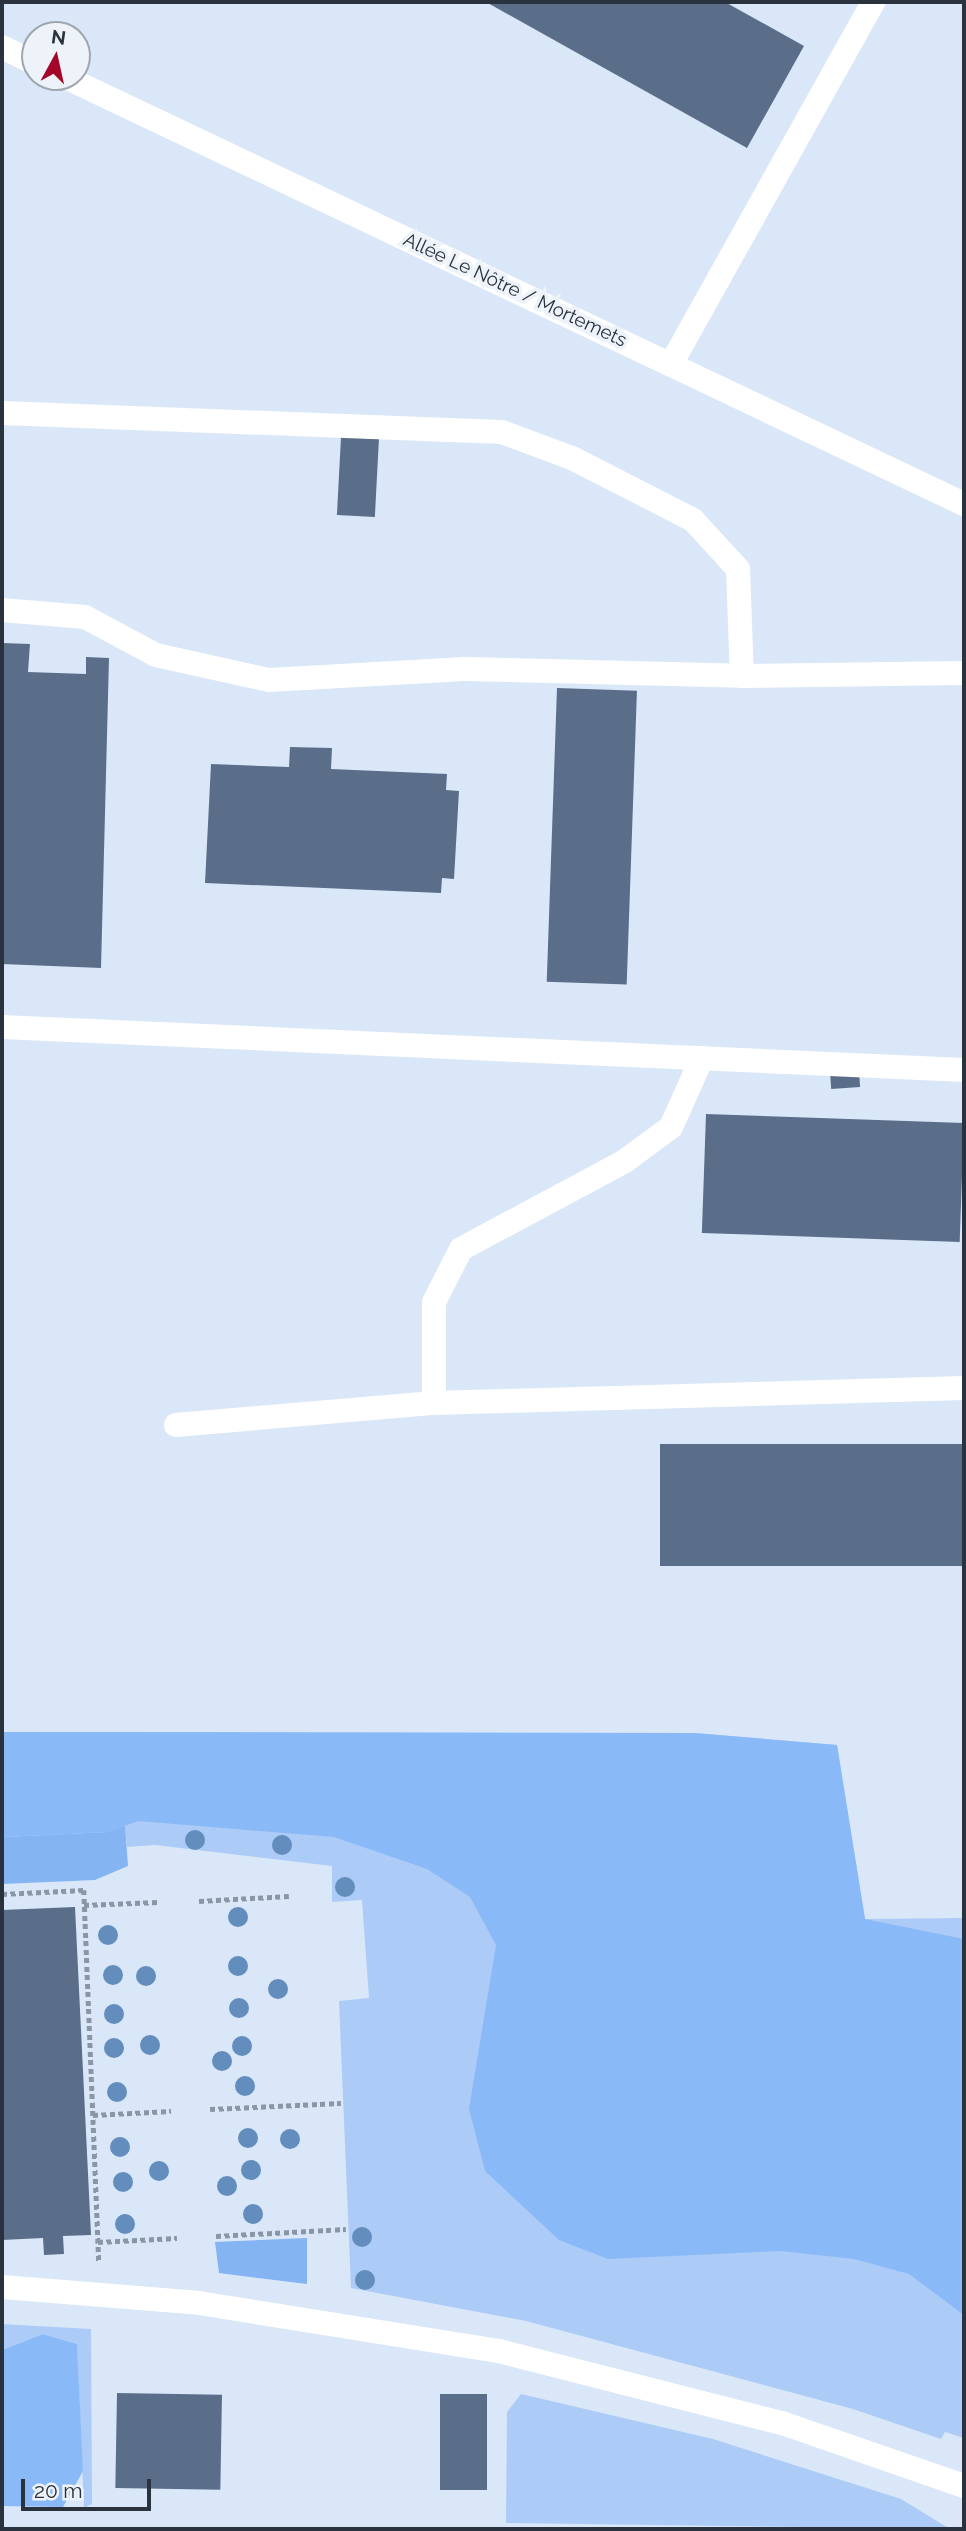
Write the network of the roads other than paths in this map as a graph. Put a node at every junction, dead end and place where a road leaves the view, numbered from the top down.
1 (873, 2) edge
2 (2, 47) edge
3 (21, 56) edge
4 (91, 89) edge
5 (671, 364) junction
6 (2, 412) edge
7 (964, 504) edge
8 (2, 610) edge
9 (964, 673) edge
10 (742, 676) junction
11 (2, 1027) edge
12 (702, 1058) junction
13 (964, 1070) edge
14 (964, 1388) edge
15 (434, 1403) junction
16 (176, 1425) dead end
17 (2, 2287) edge
18 (964, 2486) edge

1 - 5 lane
2 - 3 lane
4 - 5 lane, Allée Le Nôtre / Mortemets
5 - 7 lane, Allée Le Nôtre / Mortemets
6 - 10 lane
8 - 10 lane
9 - 10 lane
11 - 12 lane
12 - 13 lane
12 - 15 lane
14 - 15 lane
15 - 16 lane
17 - 18 lane

